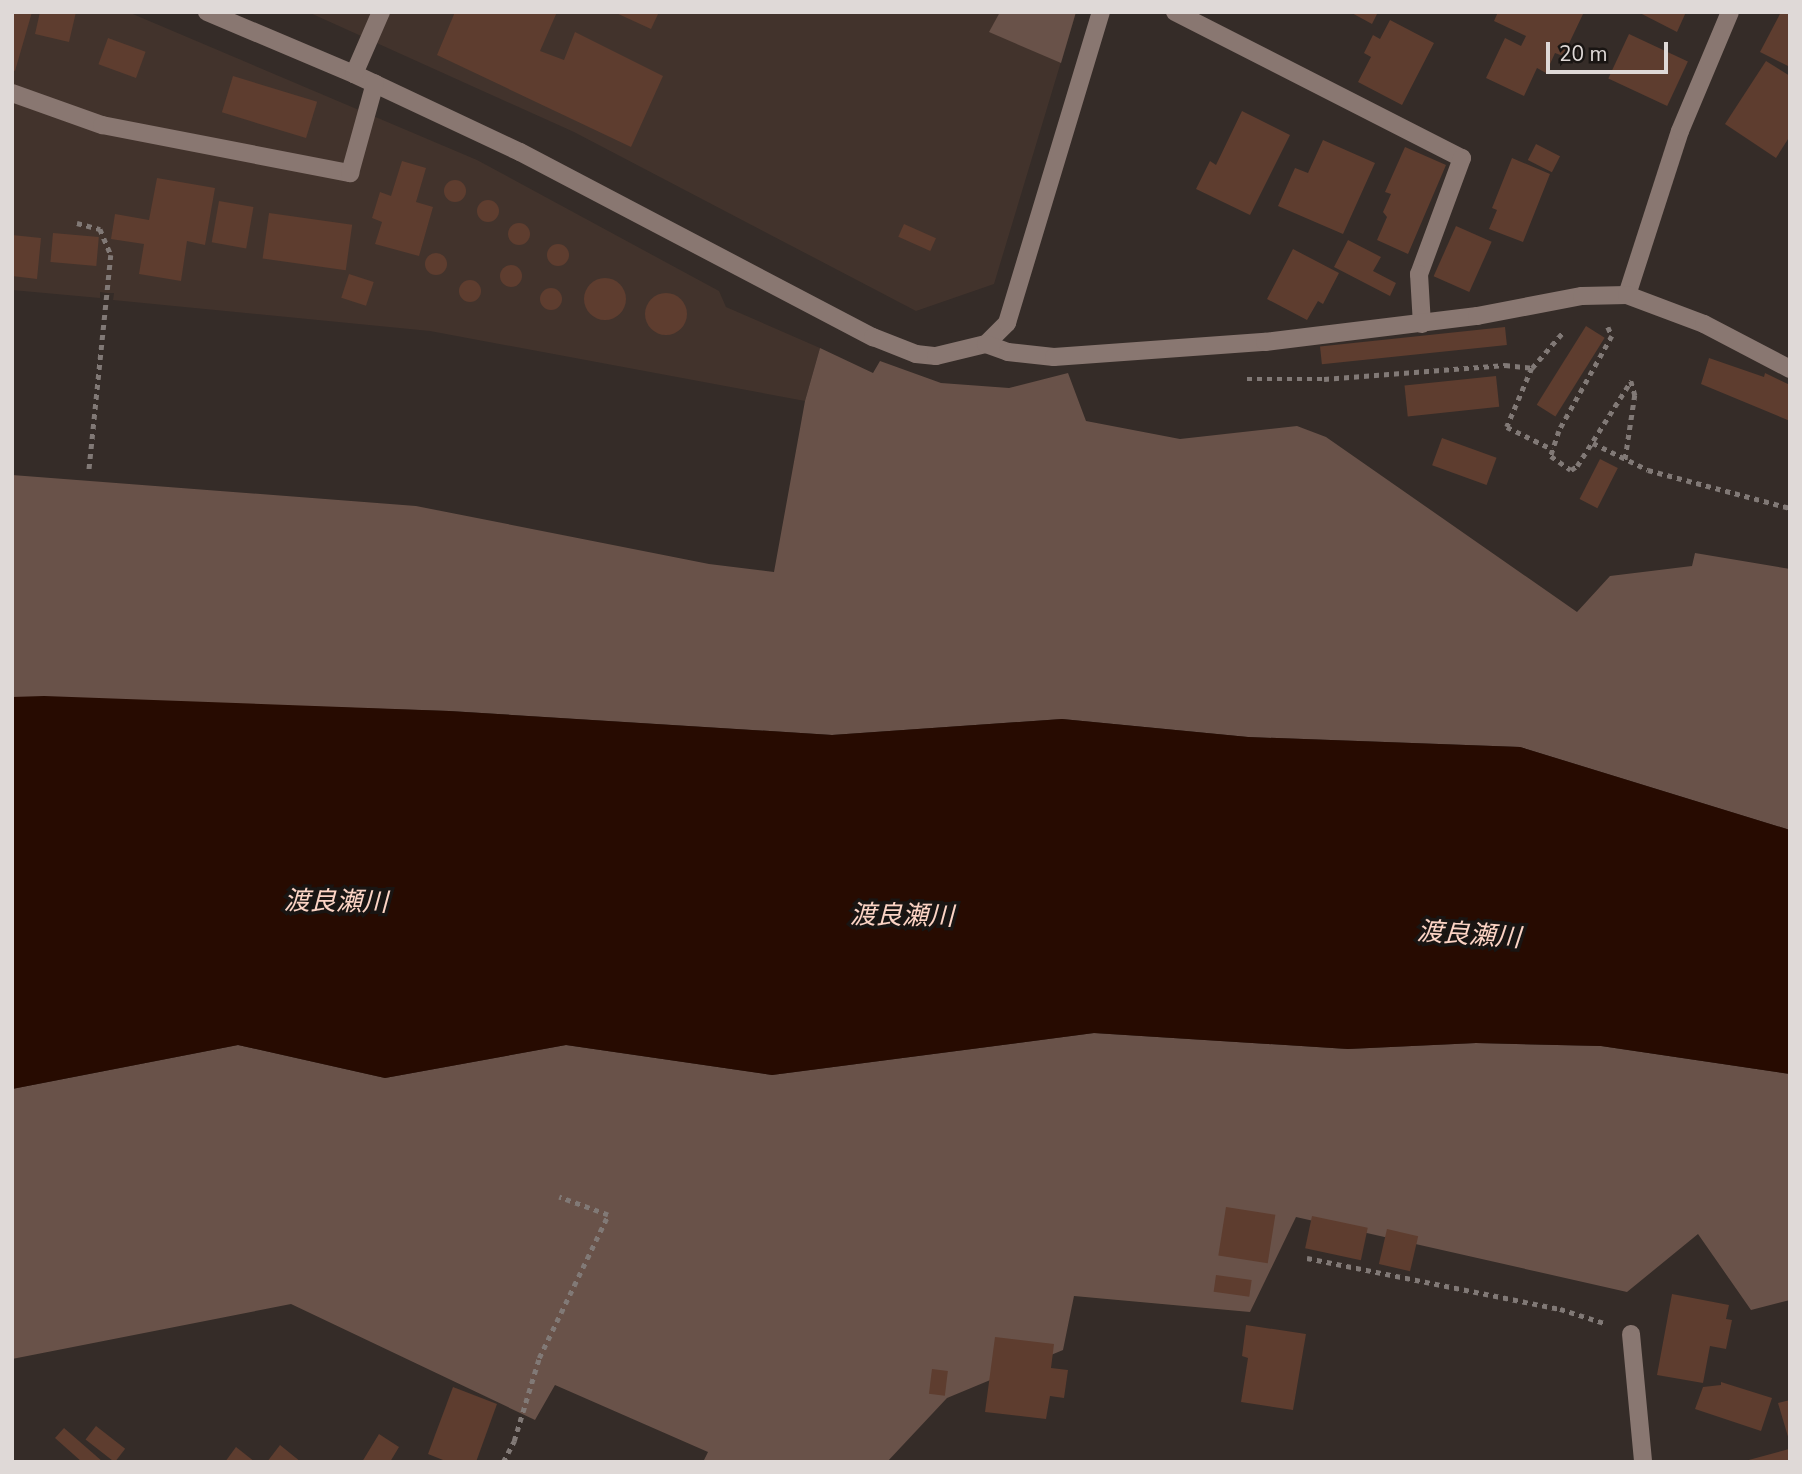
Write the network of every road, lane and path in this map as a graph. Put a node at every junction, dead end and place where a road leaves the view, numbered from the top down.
1 (207, 12) edge
2 (381, 12) edge
3 (1101, 12) edge
4 (1175, 12) edge
5 (1730, 12) edge
6 (354, 74) junction
7 (374, 83) junction
8 (12, 93) edge
9 (77, 223) dead end
10 (1627, 295) junction
11 (1596, 323) dead end
12 (1422, 324) junction
13 (1574, 327) dead end
14 (985, 344) junction
15 (1532, 368) junction
16 (1790, 369) edge
17 (1247, 379) dead end
18 (1593, 443) junction
19 (1552, 449) junction
20 (1625, 461) junction
21 (89, 472) dead end
22 (1790, 508) edge
23 (559, 1197) dead end
24 (1307, 1258) dead end
25 (1631, 1334) joint
26 (503, 1462) edge
27 (1643, 1462) edge

1 - 6 street
2 - 6 street
3 - 14 street
4 - 12 street
5 - 10 street
6 - 7 street
7 - 8 street
7 - 14 street
9 - 21 path
10 - 12 street
10 - 16 street
11 - 19 path
12 - 14 street
13 - 15 path
15 - 17 path
15 - 19 path
18 - 19 path
18 - 20 path
18 - 20 path
20 - 22 path
23 - 26 path
24 - 25 path
25 - 27 street

